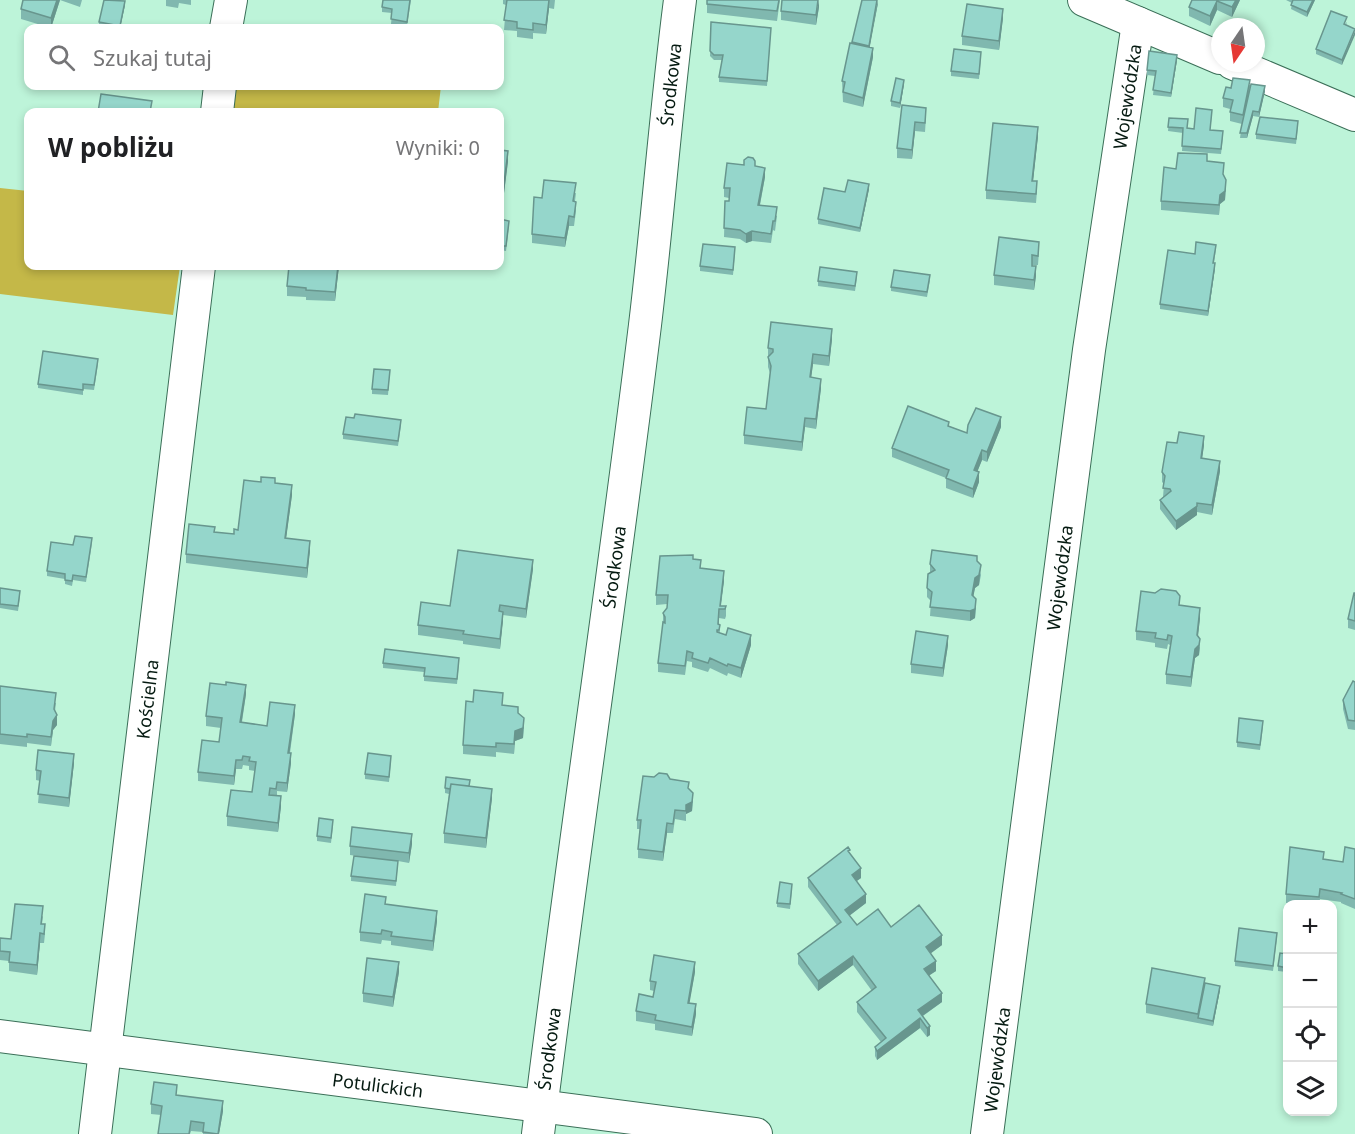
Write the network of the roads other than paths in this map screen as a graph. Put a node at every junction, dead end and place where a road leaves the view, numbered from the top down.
1 (231, 0) edge
2 (680, 0) edge
3 (1084, 0) edge
4 (1138, 23) junction
5 (227, 24) edge
6 (1211, 54) edge
7 (1253, 72) edge
8 (220, 90) edge
9 (217, 108) edge
10 (1355, 116) edge
11 (199, 270) edge
12 (0, 1036) edge
13 (106, 1049) junction
14 (540, 1120) edge
15 (95, 1134) edge
16 (756, 1134) edge
17 (987, 1134) edge

1 - 5 street
2 - 14 street, Środkowa
3 - 4 street
4 - 6 street
4 - 17 street, Wojewódzka
7 - 10 street
8 - 9 street
11 - 13 street, Kościelna
12 - 13 street, Potulickich
13 - 14 street, Potulickich
13 - 15 street, Kościelna
14 - 16 street, Potulickich

